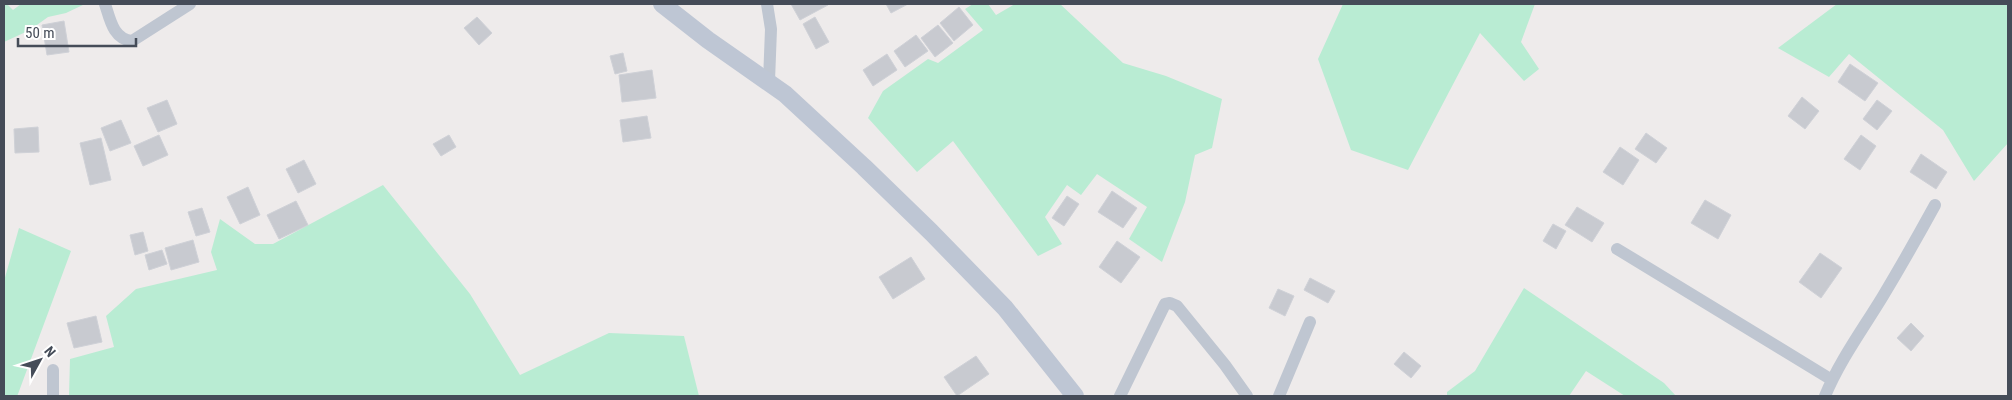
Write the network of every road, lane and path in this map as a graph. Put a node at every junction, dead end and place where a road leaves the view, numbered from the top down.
1 (105, 4) edge
2 (190, 4) edge
3 (662, 4) edge
4 (767, 4) edge
5 (769, 81) junction
6 (1935, 205) dead end
7 (1617, 249) dead end
8 (1310, 322) dead end
9 (53, 370) dead end
10 (1832, 380) junction
11 (53, 396) edge
12 (1075, 396) edge
13 (1120, 396) edge
14 (1247, 396) edge
15 (1279, 396) edge
16 (1825, 396) edge

1 - 2 street
3 - 5 street
4 - 5 street
5 - 12 street
6 - 10 street
7 - 10 street
8 - 15 street
9 - 11 street
10 - 16 street
13 - 14 street

